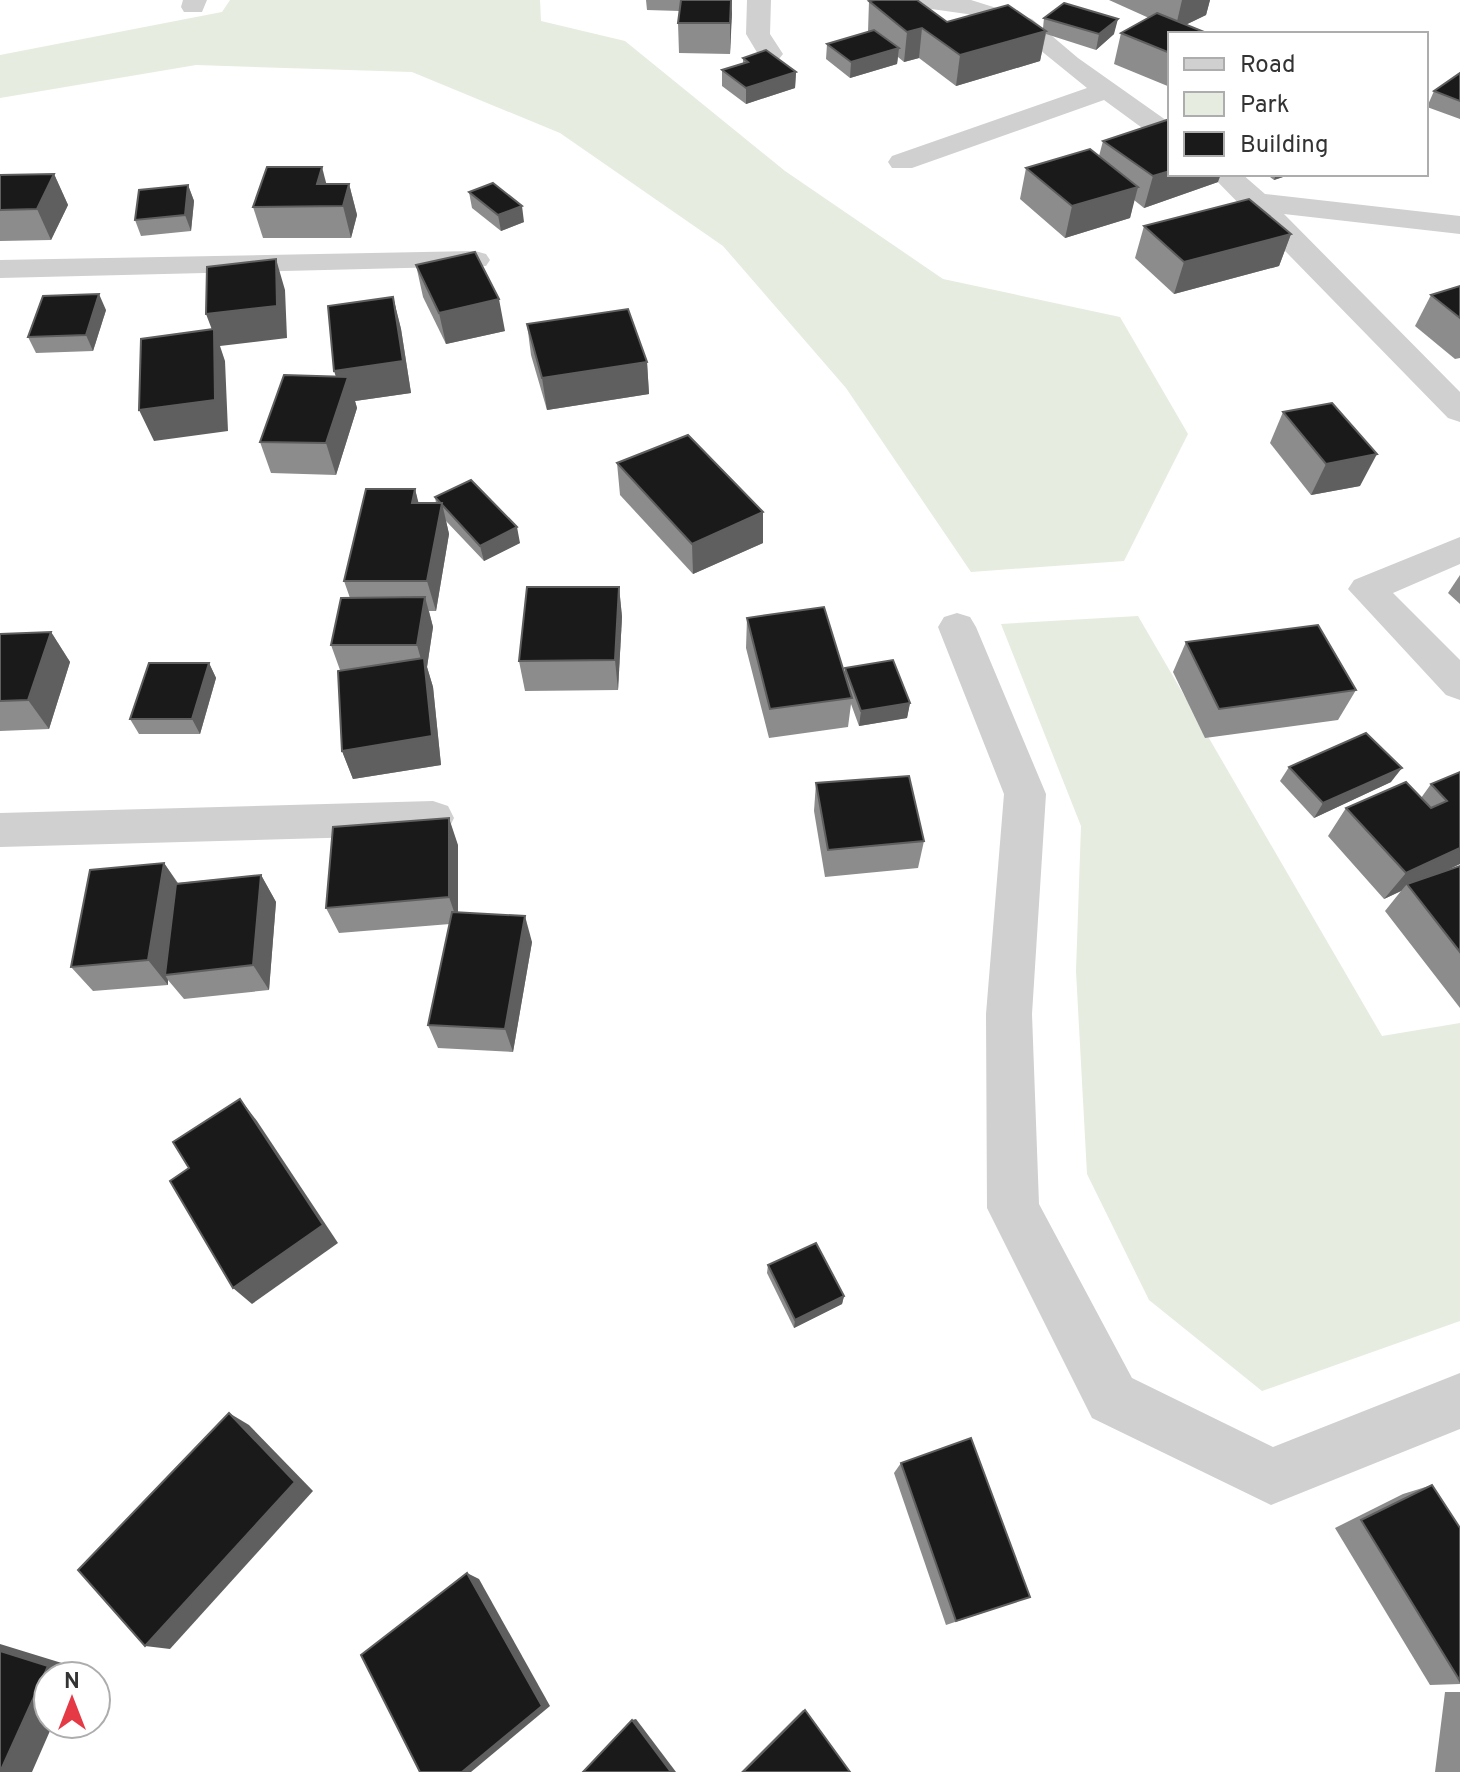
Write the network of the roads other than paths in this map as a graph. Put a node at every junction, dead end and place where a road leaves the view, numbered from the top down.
1 (759, 0) edge
2 (911, 0) edge
3 (770, 54) edge
4 (1107, 90) junction
5 (1168, 134) edge
6 (902, 162) dead end
7 (1226, 176) edge
8 (1257, 202) junction
9 (1460, 225) edge
10 (475, 260) edge
11 (0, 269) edge
12 (1460, 411) edge
13 (1460, 550) edge
14 (957, 627) dead end
15 (1460, 685) edge
16 (433, 818) edge
17 (0, 830) edge
18 (1460, 1401) edge

1 - 3 street
2 - 4 street
4 - 5 street
4 - 6 street
7 - 8 street
8 - 9 street
8 - 12 street
10 - 11 street
13 - 15 street
14 - 18 street
16 - 17 street

